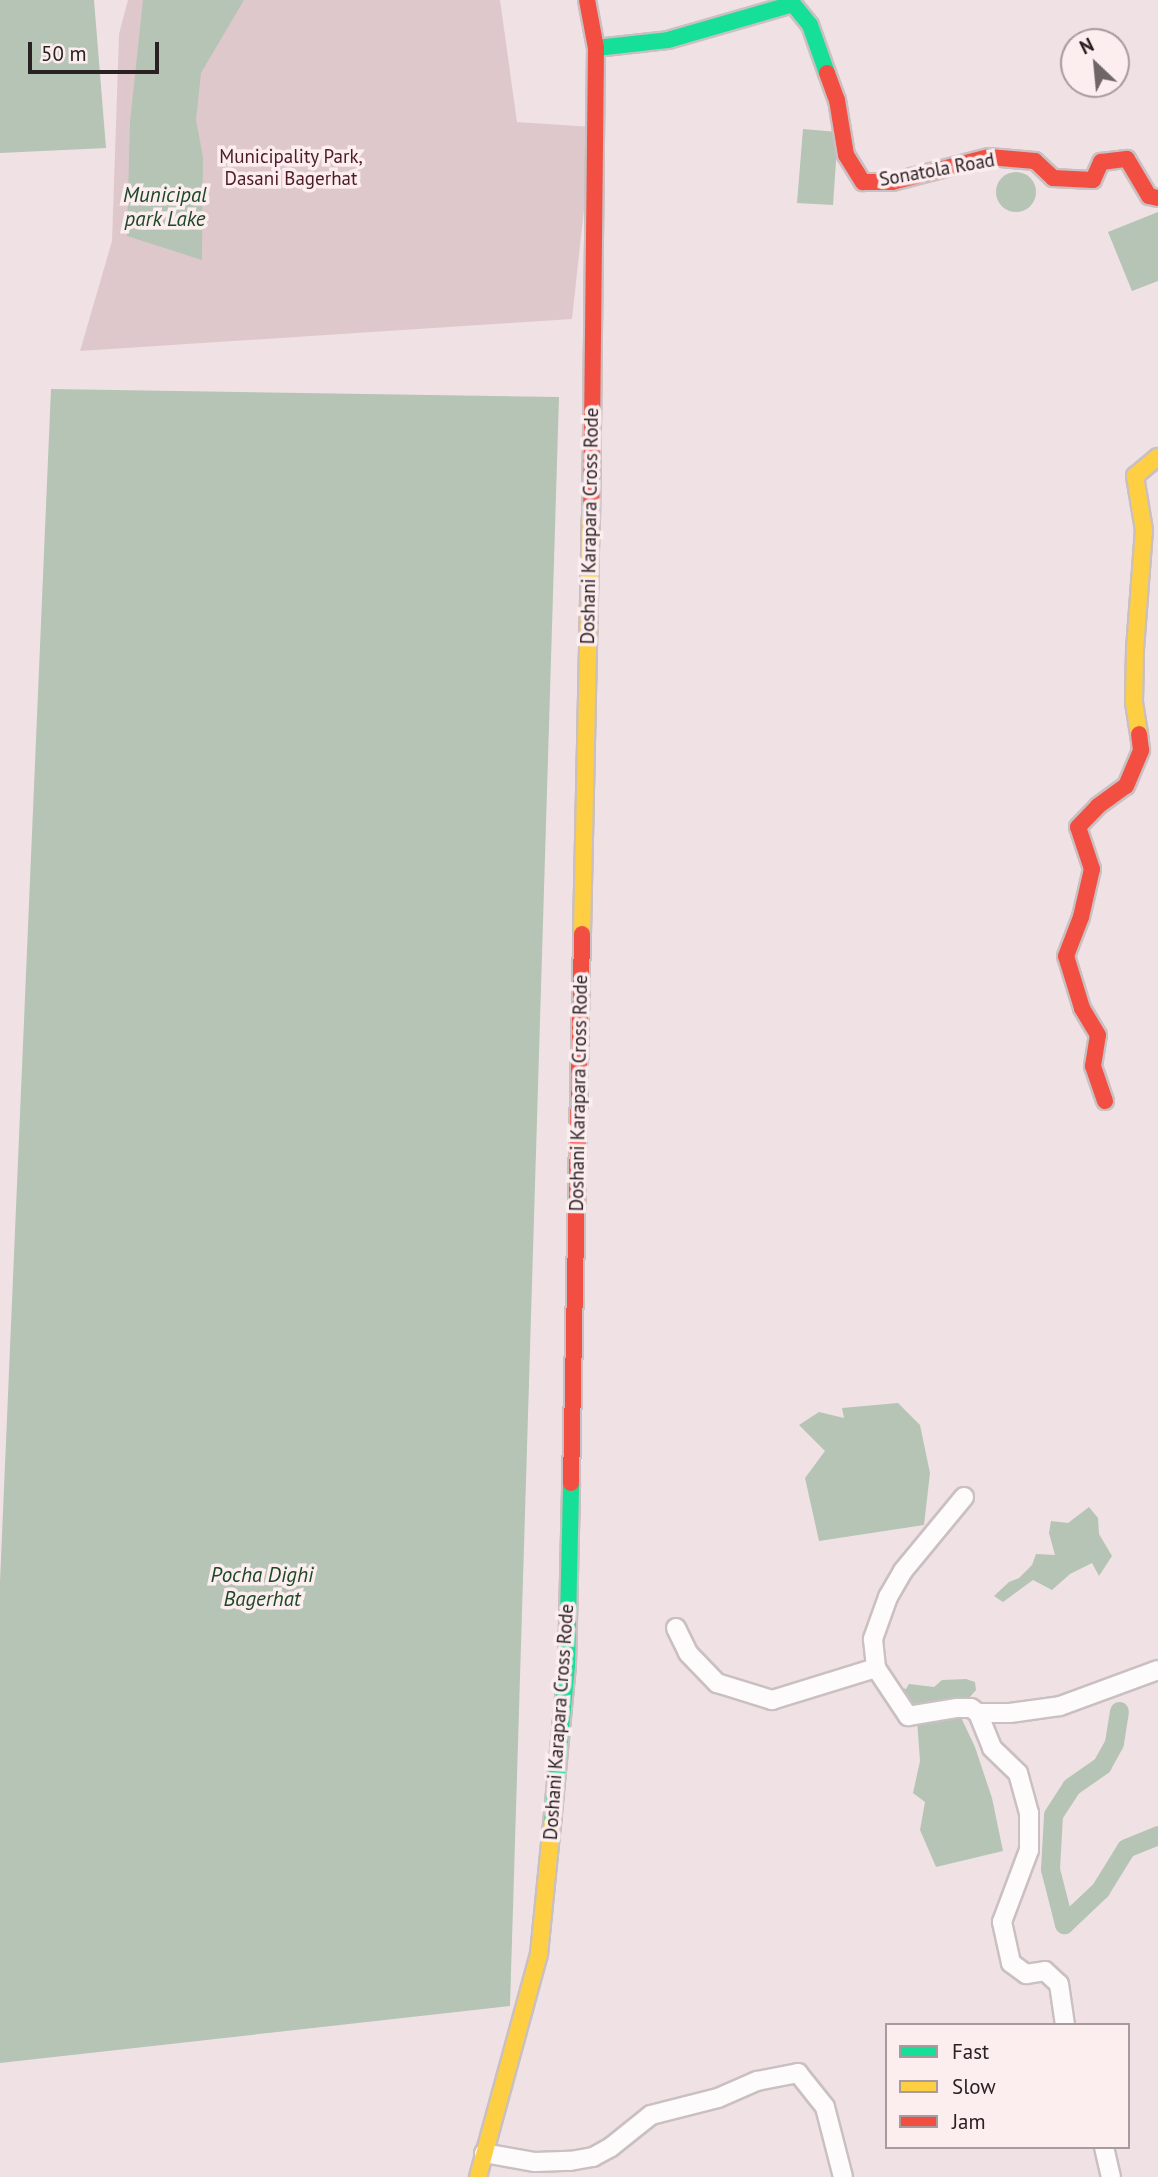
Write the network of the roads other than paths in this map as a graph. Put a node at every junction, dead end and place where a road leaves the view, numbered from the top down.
1 (587, 0) edge
2 (596, 48) junction
3 (1158, 198) edge
4 (1158, 457) edge
5 (1105, 1101) dead end
6 (964, 1497) dead end
7 (676, 1628) dead end
8 (876, 1668) junction
9 (1158, 1670) edge
10 (978, 1713) junction
11 (1065, 2023) edge
12 (1104, 2149) edge
13 (484, 2153) junction
14 (478, 2177) edge
15 (843, 2177) edge
16 (1111, 2177) edge

1 - 2 street, Doshani Karapara Cross Rode
2 - 3 street, Sonatola Road
2 - 13 street, Doshani Karapara Cross Rode
4 - 5 street
6 - 8 street
7 - 8 street
8 - 10 street
9 - 10 street
10 - 11 street
12 - 16 street
13 - 14 street, Doshani Karapara Cross Rode
13 - 15 street

